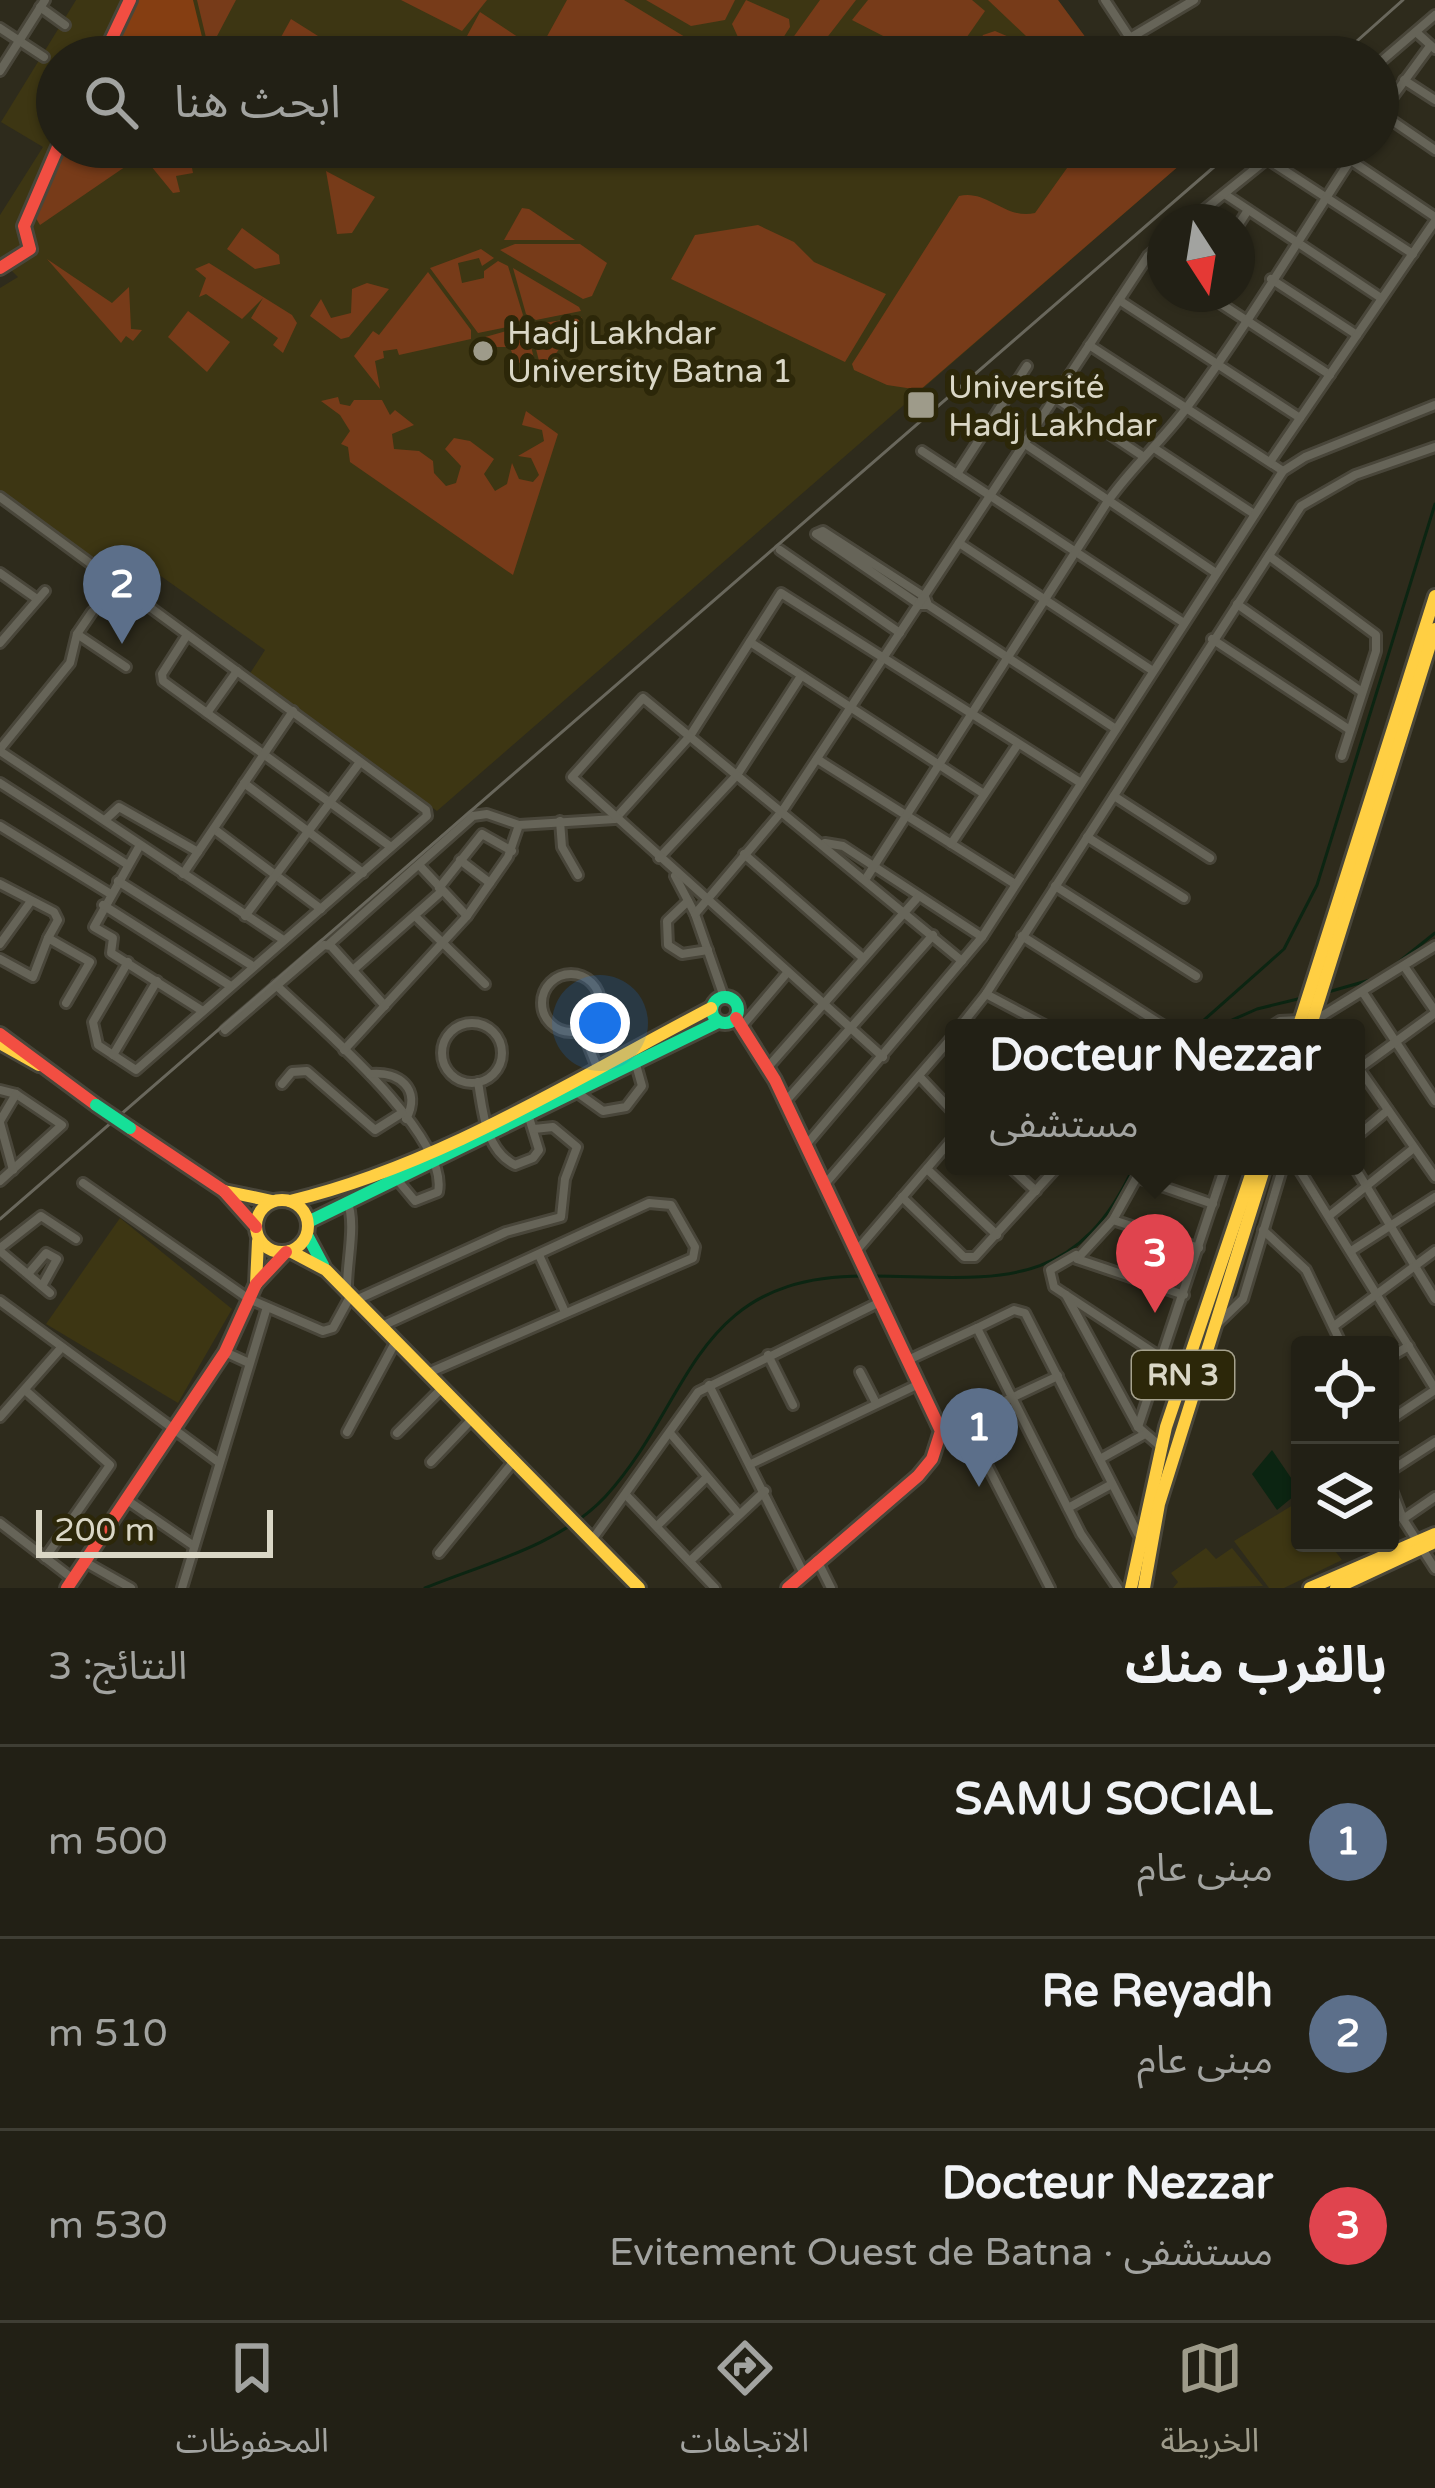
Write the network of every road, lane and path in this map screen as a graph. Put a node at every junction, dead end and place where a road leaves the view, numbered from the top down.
1 (130, 0) edge
2 (1105, 0) edge
3 (1194, 0) edge
4 (42, 4) edge
5 (1435, 15) edge
6 (65, 25) dead end
7 (0, 28) edge
8 (1416, 32) junction
9 (113, 36) edge
10 (1129, 36) edge
11 (1133, 36) edge
12 (19, 40) junction
13 (1399, 46) edge
14 (1432, 47) edge
15 (36, 52) edge
16 (0, 71) edge
17 (1404, 80) junction
18 (1399, 87) edge
19 (1435, 100) edge
20 (1399, 127) edge
21 (1435, 149) edge
22 (49, 168) edge
23 (1256, 168) edge
24 (1281, 168) edge
25 (1345, 168) edge
26 (1362, 168) edge
27 (1226, 195) junction
28 (1324, 198) junction
29 (1214, 204) edge
30 (1239, 204) edge
31 (1255, 214) edge
32 (1435, 219) edge
33 (1296, 240) junction
34 (1413, 254) junction
35 (1147, 258) edge
36 (0, 268) edge
37 (1271, 279) junction
38 (1381, 298) junction
39 (1119, 300) junction
40 (1234, 312) edge
41 (1245, 319) junction
42 (1357, 334) junction
43 (1089, 345) junction
44 (1216, 363) junction
45 (1027, 366) dead end
46 (1330, 375) junction
47 (1054, 397) junction
48 (1435, 405) edge
49 (1187, 407) junction
50 (1300, 418) junction
51 (1025, 444) junction
52 (1435, 447) edge
53 (1154, 448) junction
54 (922, 451) dead end
55 (1141, 454) junction
56 (1270, 462) junction
57 (1283, 471) junction
58 (957, 474) junction
59 (991, 496) junction
60 (1108, 501) junction
61 (2, 503) edge
62 (1255, 514) junction
63 (959, 543) junction
64 (780, 550) dead end
65 (1077, 552) junction
66 (1269, 556) junction
67 (0, 573) edge
68 (1216, 573) junction
69 (45, 591) dead end
70 (1435, 596) edge
71 (37, 599) junction
72 (1047, 600) junction
73 (924, 602) junction
74 (1237, 604) junction
75 (92, 611) dead end
76 (1184, 623) junction
77 (1435, 629) edge
78 (4, 632) edge
79 (900, 633) junction
80 (77, 634) junction
81 (187, 635) junction
82 (1212, 639) junction
83 (750, 642) junction
84 (0, 643) edge
85 (885, 657) junction
86 (1008, 657) junction
87 (126, 667) dead end
88 (237, 671) junction
89 (1153, 671) junction
90 (801, 676) junction
91 (1362, 692) junction
92 (851, 708) junction
93 (292, 711) junction
94 (208, 713) junction
95 (974, 715) junction
96 (1116, 729) junction
97 (1350, 730) junction
98 (690, 736) junction
99 (1018, 744) junction
100 (0, 750) edge
101 (262, 753) junction
102 (1342, 756) dead end
103 (817, 759) junction
104 (360, 762) junction
105 (940, 766) junction
106 (737, 775) junction
107 (244, 782) junction
108 (0, 783) edge
109 (1081, 783) junction
110 (984, 794) junction
111 (1114, 796) junction
112 (327, 805) junction
113 (783, 810) junction
114 (908, 815) junction
115 (615, 819) junction
116 (105, 820) junction
117 (560, 820) junction
118 (520, 825) junction
119 (0, 826) edge
120 (214, 829) junction
121 (159, 830) junction
122 (309, 832) junction
123 (1087, 837) junction
124 (823, 842) junction
125 (951, 844) junction
126 (144, 847) junction
127 (391, 847) junction
128 (512, 850) junction
129 (198, 852) junction
130 (744, 854) junction
131 (659, 858) junction
132 (1210, 858) dead end
133 (460, 860) junction
134 (128, 865) junction
135 (420, 866) junction
136 (874, 866) junction
137 (671, 869) junction
138 (363, 873) junction
139 (183, 874) junction
140 (275, 875) junction
141 (578, 875) dead end
142 (865, 880) junction
143 (118, 881) junction
144 (0, 884) edge
145 (490, 884) junction
146 (1016, 884) junction
147 (1055, 886) junction
148 (440, 890) junction
149 (109, 893) junction
150 (918, 897) junction
151 (1184, 898) dead end
152 (706, 899) junction
153 (32, 901) junction
154 (688, 902) junction
155 (103, 904) junction
156 (321, 909) junction
157 (905, 911) junction
158 (695, 914) junction
159 (245, 916) junction
160 (415, 916) junction
161 (467, 916) junction
162 (933, 935) junction
163 (1022, 936) junction
164 (982, 937) junction
165 (48, 938) junction
166 (282, 940) junction
167 (443, 942) junction
168 (0, 944) edge
169 (328, 945) junction
170 (1435, 946) edge
171 (708, 950) junction
172 (863, 958) junction
173 (0, 959) edge
174 (962, 961) junction
175 (128, 962) junction
176 (251, 964) junction
177 (1404, 966) junction
178 (353, 970) junction
179 (787, 973) junction
180 (1321, 975) junction
181 (1196, 976) dead end
182 (157, 982) junction
183 (484, 984) dead end
184 (229, 985) junction
185 (277, 986) junction
186 (986, 994) junction
187 (1364, 994) junction
188 (724, 997) junction
189 (66, 1003) dead end
190 (822, 1005) junction
191 (386, 1006) junction
192 (711, 1008) junction
193 (201, 1010) junction
194 (1013, 1012) junction
195 (1435, 1012) edge
196 (1309, 1018) edge
197 (966, 1019) edge
198 (1020, 1019) edge
199 (1029, 1019) edge
200 (1153, 1019) edge
201 (713, 1024) junction
202 (742, 1026) junction
203 (850, 1028) junction
204 (225, 1030) dead end
205 (582, 1030) junction
206 (0, 1039) edge
207 (1396, 1041) junction
208 (945, 1046) edge
209 (344, 1050) junction
210 (112, 1054) junction
211 (884, 1057) junction
212 (635, 1061) junction
213 (1365, 1062) edge
214 (768, 1067) junction
215 (599, 1073) junction
216 (369, 1075) junction
217 (920, 1077) junction
218 (1365, 1079) edge
219 (478, 1082) junction
220 (282, 1084) dead end
221 (0, 1090) edge
222 (574, 1090) junction
223 (16, 1094) junction
224 (1435, 1101) edge
225 (785, 1102) junction
226 (945, 1104) edge
227 (526, 1109) junction
228 (1388, 1110) junction
229 (404, 1116) junction
230 (0, 1122) edge
231 (486, 1128) junction
232 (534, 1129) junction
233 (1365, 1129) edge
234 (806, 1145) junction
235 (945, 1148) edge
236 (1414, 1148) junction
237 (429, 1155) junction
238 (927, 1169) junction
239 (13, 1170) junction
240 (1019, 1175) edge
241 (1050, 1175) edge
242 (1139, 1175) edge
243 (1222, 1175) edge
244 (1250, 1175) edge
245 (1262, 1175) edge
246 (1280, 1175) edge
247 (1304, 1175) edge
248 (1359, 1175) edge
249 (395, 1177) junction
250 (1435, 1177) edge
251 (1138, 1178) junction
252 (0, 1181) edge
253 (83, 1183) dead end
254 (825, 1184) junction
255 (1366, 1186) junction
256 (224, 1191) junction
257 (1036, 1191) junction
258 (902, 1197) junction
259 (1435, 1197) edge
260 (346, 1200) junction
261 (274, 1201) junction
262 (290, 1201) junction
263 (1213, 1204) junction
264 (1329, 1216) junction
265 (1113, 1220) junction
266 (1390, 1226) junction
267 (307, 1228) junction
268 (1262, 1229) junction
269 (257, 1232) junction
270 (997, 1234) junction
271 (76, 1239) dead end
272 (1199, 1248) junction
273 (0, 1249) edge
274 (1351, 1251) junction
275 (1435, 1251) edge
276 (288, 1252) junction
277 (539, 1255) junction
278 (1077, 1255) junction
279 (860, 1257) junction
280 (1414, 1266) junction
281 (326, 1270) junction
282 (28, 1274) junction
283 (256, 1284) junction
284 (1066, 1294) junction
285 (351, 1295) junction
286 (1184, 1295) junction
287 (1378, 1297) junction
288 (249, 1299) junction
289 (1435, 1299) edge
290 (0, 1300) edge
291 (880, 1302) junction
292 (267, 1307) junction
293 (565, 1312) junction
294 (382, 1326) junction
295 (1214, 1326) junction
296 (1334, 1326) junction
297 (977, 1328) junction
298 (1338, 1336) edge
299 (397, 1341) junction
300 (1408, 1346) junction
301 (61, 1348) junction
302 (225, 1352) junction
303 (1399, 1352) edge
304 (768, 1355) junction
305 (1162, 1358) junction
306 (908, 1360) junction
307 (249, 1363) junction
308 (860, 1372) dead end
309 (428, 1373) junction
310 (1058, 1376) junction
311 (920, 1384) junction
312 (709, 1385) junction
313 (442, 1388) junction
314 (1435, 1389) edge
315 (25, 1390) junction
316 (1011, 1396) junction
317 (876, 1403) junction
318 (794, 1405) dead end
319 (1399, 1414) edge
320 (0, 1418) edge
321 (473, 1418) junction
322 (964, 1418) junction
323 (173, 1431) junction
324 (940, 1431) junction
325 (1142, 1431) junction
326 (347, 1432) dead end
327 (397, 1433) dead end
328 (669, 1433) junction
329 (1435, 1442) edge
330 (1160, 1446) junction
331 (1100, 1459) junction
332 (217, 1461) junction
333 (514, 1461) junction
334 (430, 1462) dead end
335 (751, 1463) junction
336 (1399, 1465) edge
337 (707, 1477) junction
338 (1112, 1484) junction
339 (765, 1491) junction
340 (626, 1495) junction
341 (1435, 1497) edge
342 (127, 1500) junction
343 (1068, 1508) junction
344 (1399, 1510) edge
345 (740, 1514) junction
346 (1402, 1519) junction
347 (0, 1523) edge
348 (657, 1526) junction
349 (1139, 1535) junction
350 (1435, 1538) edge
351 (592, 1540) junction
352 (194, 1546) junction
353 (1416, 1547) junction
354 (440, 1553) dead end
355 (44, 1558) junction
356 (818, 1560) junction
357 (85, 1562) junction
358 (690, 1562) junction
359 (1435, 1569) edge
360 (803, 1572) junction
361 (70, 1583) edge
362 (1338, 1585) edge
363 (131, 1588) edge
364 (182, 1588) edge
365 (640, 1588) edge
366 (715, 1588) edge
367 (788, 1588) edge
368 (831, 1588) edge
369 (1050, 1588) edge
370 (1118, 1588) edge
371 (1131, 1588) edge
372 (1144, 1588) edge
373 (1310, 1588) edge

1 - 9 main road
2 - 10 street
3 - 11 street
4 - 6 street
4 - 12 street
5 - 8 street
7 - 12 street
8 - 13 street
8 - 14 street
12 - 15 street
12 - 16 street
14 - 17 street
17 - 18 street
17 - 19 street
20 - 21 street
22 - 36 main road
23 - 27 street
24 - 28 street
25 - 28 street
26 - 32 street
27 - 29 street
27 - 30 street
28 - 33 street
28 - 34 street
31 - 33 street
32 - 34 street
33 - 37 street
33 - 38 street
34 - 38 street
35 - 39 street
37 - 41 street
37 - 42 street
38 - 42 street
39 - 43 street
39 - 44 street
40 - 41 street
41 - 44 street
41 - 46 street
42 - 46 street
43 - 47 street
43 - 49 street
44 - 49 street
44 - 50 street
45 - 58 street
46 - 50 street
47 - 51 street
47 - 55 street
48 - 57 street
49 - 53 street
49 - 56 street
50 - 56 street
51 - 59 street
51 - 60 street
52 - 66 street
53 - 55 street
53 - 62 street
54 - 58 street
55 - 60 street
56 - 57 street
57 - 62 street
58 - 59 street
59 - 63 street
59 - 65 street
60 - 65 street
60 - 68 street
61 - 81 street
62 - 68 street
63 - 72 street
63 - 73 street
64 - 79 street
65 - 72 street
65 - 76 street
66 - 74 street
66 - 91 street
67 - 71 street
68 - 76 street
69 - 71 street
70 - 180 main road
71 - 78 street
72 - 86 street
72 - 89 street
73 - 73 street
73 - 79 street
73 - 86 street
74 - 82 street
74 - 91 street
75 - 80 street
76 - 89 street
77 - 180 main road
78 - 84 street
79 - 85 street
80 - 87 street
80 - 100 street
81 - 88 street
81 - 94 street
82 - 97 street
82 - 111 street
83 - 85 street
83 - 90 street
83 - 98 street
85 - 92 street
85 - 95 street
86 - 95 street
86 - 96 street
88 - 93 street
88 - 94 street
89 - 96 street
90 - 92 street
90 - 106 street
91 - 97 street
92 - 103 street
92 - 105 street
93 - 101 street
93 - 104 street
94 - 101 street
95 - 99 street
95 - 105 street
96 - 109 street
97 - 102 street
98 - 106 street
98 - 115 street
98 - 115 street
99 - 109 street
99 - 110 street
100 - 116 street
101 - 107 street
101 - 112 street
103 - 113 street
103 - 114 street
104 - 112 street
104 - 127 street
105 - 110 street
105 - 114 street
106 - 113 street
106 - 131 street
107 - 120 street
107 - 122 street
108 - 134 street
109 - 146 street
110 - 125 street
111 - 123 street
111 - 132 street
112 - 122 street
112 - 127 street
113 - 124 street
113 - 130 street
114 - 125 street
114 - 136 street
115 - 117 street
115 - 131 street
116 - 121 street
116 - 126 street
117 - 118 street
117 - 141 street
118 - 128 street
118 - 135 street
119 - 149 street
120 - 129 street
120 - 140 street
121 - 126 street
121 - 129 street
122 - 138 street
122 - 140 street
123 - 147 street
123 - 151 street
124 - 136 street
124 - 142 street
125 - 146 street
126 - 134 street
126 - 139 street
127 - 138 street
128 - 133 street
128 - 145 street
129 - 139 street
130 - 152 street
130 - 172 street
131 - 137 street
133 - 145 street
133 - 148 street
134 - 143 street
135 - 148 street
135 - 169 street
136 - 142 street
136 - 150 street
137 - 152 street
137 - 154 street
138 - 156 street
139 - 159 street
140 - 156 street
140 - 159 street
142 - 157 street
143 - 149 street
143 - 176 street
144 - 153 street
145 - 161 street
146 - 164 street
147 - 163 street
147 - 181 street
148 - 160 street
148 - 161 street
149 - 155 street
150 - 157 street
150 - 164 street
152 - 158 street
152 - 179 street
153 - 165 street
153 - 168 street
154 - 158 street
154 - 171 street
155 - 175 street
155 - 184 street
156 - 166 street
157 - 162 street
157 - 172 street
158 - 171 street
159 - 166 street
160 - 167 street
160 - 178 street
161 - 167 street
162 - 174 street
162 - 203 street
163 - 186 street
163 - 200 street
164 - 174 street
165 - 173 street
165 - 189 street
166 - 176 street
167 - 183 street
167 - 191 street
169 - 178 street
169 - 185 street
170 - 177 street
171 - 188 street
172 - 190 street
174 - 211 street
175 - 182 street
175 - 210 street
176 - 184 street
177 - 187 street
177 - 195 street
178 - 191 street
179 - 190 street
179 - 202 street
180 - 196 main road
182 - 193 street
182 - 210 street
184 - 193 street
185 - 204 street
185 - 209 street
186 - 194 street
186 - 197 street
187 - 196 street
187 - 207 street
188 - 192 main road
188 - 202 main road
190 - 203 street
190 - 214 street
191 - 209 street
192 - 201 main road
192 - 215 main road
193 - 210 street
194 - 198 street
194 - 199 street
195 - 207 street
201 - 202 main road
201 - 202 main road
201 - 212 main road
202 - 214 main road
203 - 211 street
203 - 225 street
205 - 205 street
205 - 215 street
206 - 256 main road, bridge
207 - 213 street
207 - 224 street
208 - 217 street
209 - 216 street
211 - 234 street
212 - 215 main road
212 - 222 street
214 - 225 main road
215 - 222 main road
215 - 227 main road
216 - 229 street
216 - 229 street
217 - 226 street
217 - 254 street
218 - 228 street
219 - 219 street
219 - 231 street
220 - 229 street
221 - 223 street
222 - 227 main road
223 - 230 street
223 - 239 street
225 - 234 main road
227 - 231 main road
227 - 232 street
228 - 233 street
228 - 236 street
229 - 237 street
230 - 239 street
231 - 232 street
231 - 237 main road
232 - 285 street
234 - 254 main road
235 - 238 street
236 - 250 street
236 - 255 street
237 - 249 main road
237 - 249 street
237 - 262 main road
238 - 258 street
238 - 270 street
239 - 252 street
240 - 257 street
241 - 257 street
242 - 251 street
243 - 263 street
244 - 330 main road, RN 3
245 - 295 main road, RN 3
246 - 268 street
247 - 264 street
248 - 255 street
249 - 260 main road
251 - 263 street
251 - 265 street
253 - 288 street
254 - 279 main road
255 - 264 street
255 - 266 street
256 - 261 main road
256 - 269 main road
257 - 270 street
258 - 270 street
258 - 279 street
259 - 266 street
260 - 267 main road
260 - 285 street
261 - 262 main road
261 - 269 main road
262 - 267 main road
263 - 272 street
264 - 274 street
265 - 272 street
265 - 278 street
266 - 274 street
266 - 280 street
267 - 276 main road
267 - 281 main road
268 - 295 street
268 - 296 street
269 - 276 main road
269 - 283 main road
271 - 273 street
272 - 286 street
273 - 282 street
274 - 287 street
275 - 280 street
276 - 281 main road
276 - 283 main road
277 - 293 street
277 - 293 street
277 - 294 street
278 - 284 street
278 - 286 street
279 - 291 main road
280 - 287 street
280 - 289 street
281 - 285 main road
282 - 282 street
283 - 288 main road
284 - 305 street
284 - 325 street
285 - 292 street
285 - 294 main road
286 - 305 street
287 - 296 street
287 - 300 street
288 - 292 street
288 - 302 main road
290 - 301 street
291 - 304 street
291 - 306 main road
292 - 307 street
293 - 309 street
294 - 299 main road
295 - 372 main road, RN 3
296 - 298 street
297 - 306 street
297 - 310 street
297 - 316 street
299 - 309 main road
299 - 326 street
300 - 303 street
300 - 314 street
301 - 315 street
301 - 323 street
302 - 307 street
302 - 323 main road
304 - 312 street
304 - 318 street
305 - 325 street
306 - 311 main road
307 - 332 street
308 - 317 street
309 - 313 main road
310 - 316 street
310 - 331 street
311 - 317 street
311 - 324 main road
312 - 328 street
312 - 335 street
313 - 321 main road
313 - 327 street
314 - 319 street
315 - 320 street
315 - 355 street
316 - 322 street
316 - 343 street
317 - 335 street
321 - 333 main road
321 - 334 street
322 - 324 street
322 - 369 street
323 - 332 street
323 - 342 main road
324 - 356 main road
325 - 330 street
325 - 331 street
328 - 337 street
328 - 340 street
329 - 336 street
330 - 349 main road, RN 3
331 - 338 street
332 - 352 street
333 - 351 main road
333 - 354 street
335 - 339 street
337 - 345 street
337 - 348 street
338 - 343 street
338 - 349 street
339 - 345 street
339 - 360 street
340 - 348 street
340 - 351 street
341 - 346 street
342 - 352 street
342 - 357 main road
343 - 370 street
344 - 346 street
345 - 358 street
346 - 353 street
347 - 355 street
348 - 358 street
349 - 371 main road, RN 3
350 - 353 main road
351 - 365 main road
352 - 364 street
353 - 359 street
353 - 362 main road
355 - 361 street
356 - 360 main road
356 - 368 street
357 - 361 main road
357 - 363 street
358 - 366 street
360 - 367 main road
362 - 373 main road

